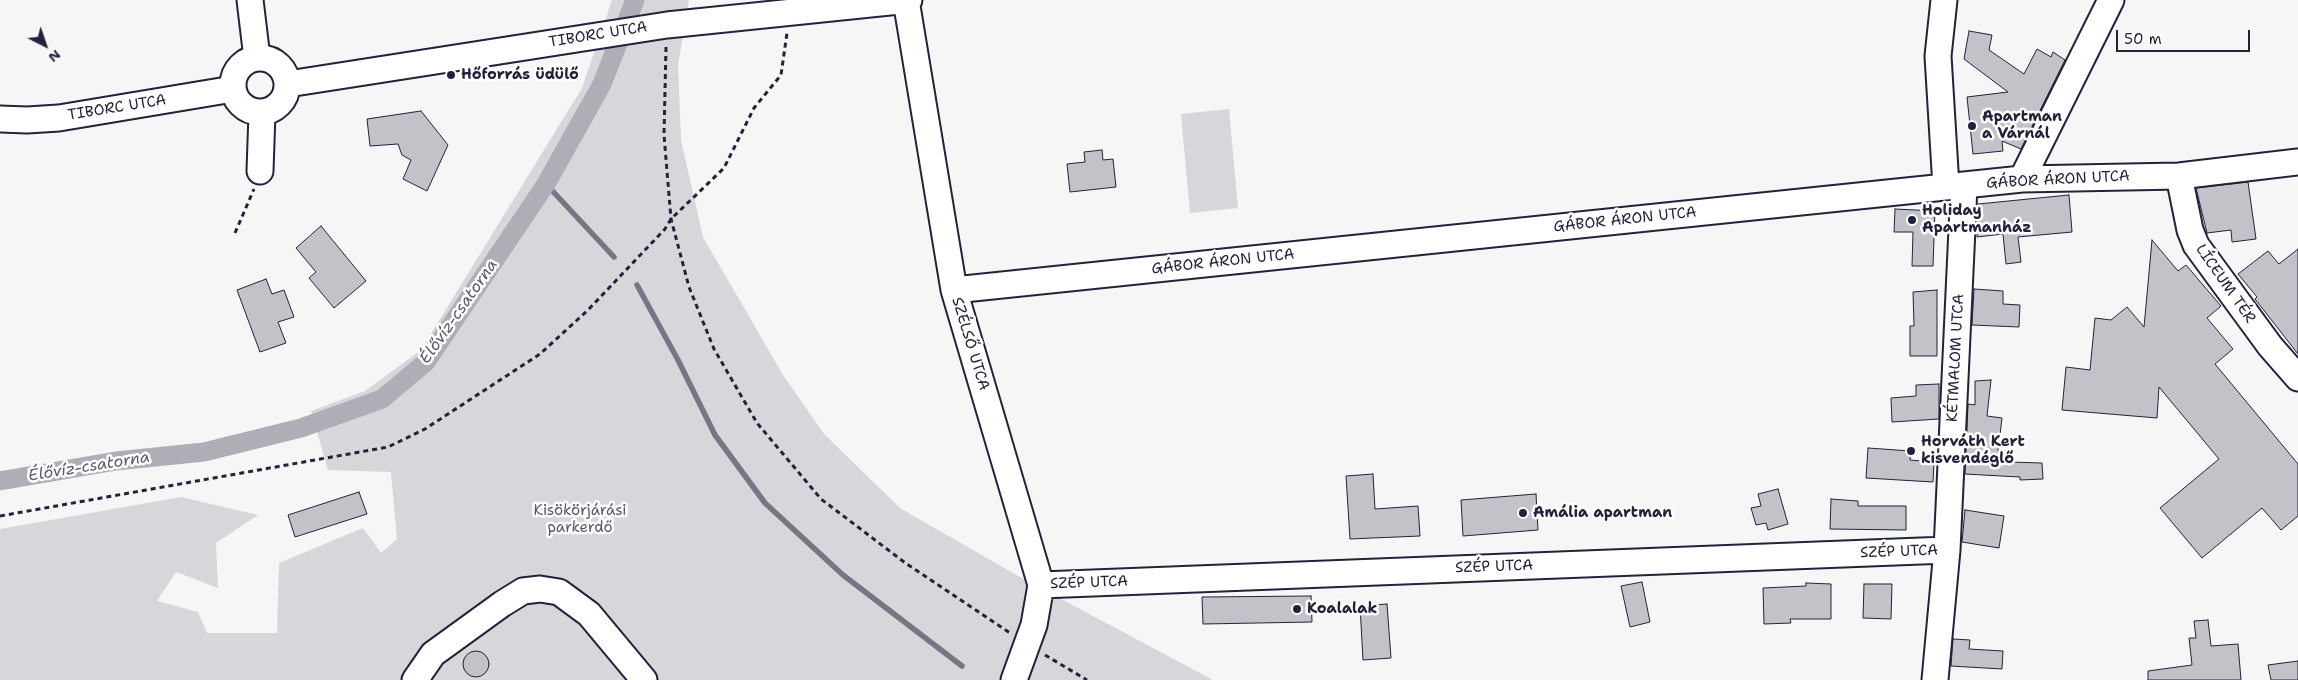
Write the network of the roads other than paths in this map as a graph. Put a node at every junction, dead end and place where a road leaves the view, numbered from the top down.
1 (250, 0) edge
2 (907, 0) edge
3 (1944, 0) edge
4 (2111, 0) edge
5 (257, 58) junction
6 (288, 84) junction
7 (233, 89) junction
8 (262, 113) junction
9 (0, 119) edge
10 (2298, 162) edge
11 (260, 171) road end
12 (2180, 176) junction
13 (2022, 179) junction
14 (1955, 186) junction
15 (954, 290) junction
16 (2298, 378) edge
17 (1947, 550) junction
18 (1041, 585) junction
19 (415, 680) edge
20 (644, 680) edge
21 (1014, 680) edge
22 (1935, 680) edge

1 - 5 street
2 - 6 street, TIBORC UTCA
2 - 15 street, SZÉLSŐ UTCA
3 - 14 street, KÉTMALOM UTCA
4 - 13 street
5 - 6 street
5 - 7 street
6 - 8 street
7 - 8 street
7 - 9 street, TIBORC UTCA
8 - 11 street
10 - 12 street, GÁBOR ÁRON UTCA
12 - 13 street, GÁBOR ÁRON UTCA
12 - 16 street, LÍCEUM TÉR
13 - 14 street, GÁBOR ÁRON UTCA
14 - 15 street, GÁBOR ÁRON UTCA
14 - 17 street, KÉTMALOM UTCA
15 - 18 street, SZÉLSŐ UTCA
17 - 18 street, SZÉP UTCA
17 - 22 street, KÉTMALOM UTCA
18 - 21 street, SZÉLSŐ UTCA
19 - 20 street

